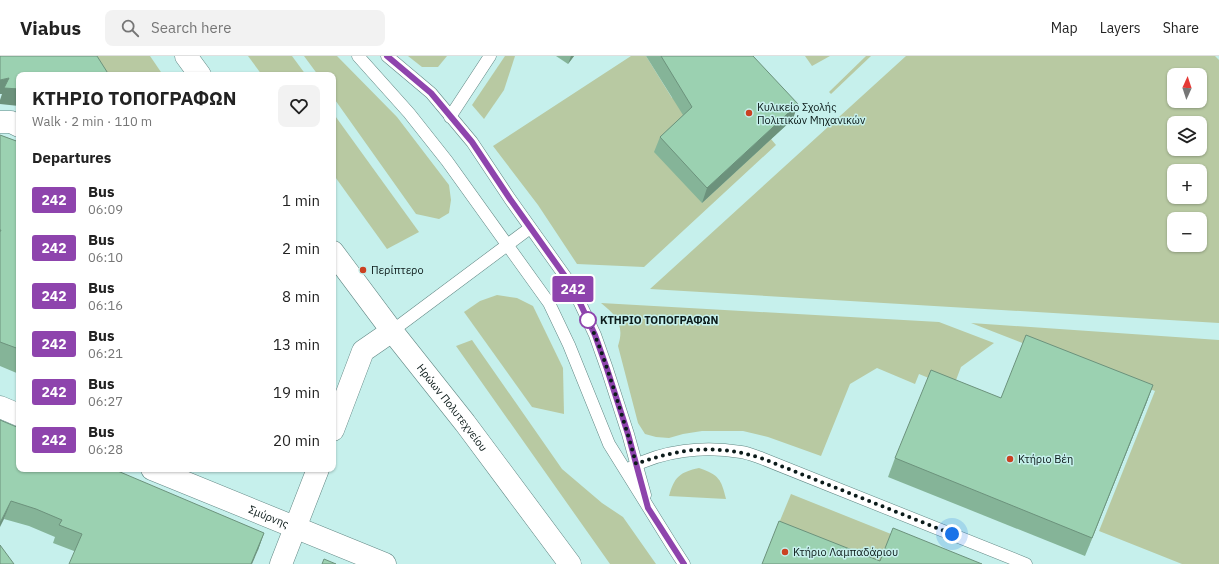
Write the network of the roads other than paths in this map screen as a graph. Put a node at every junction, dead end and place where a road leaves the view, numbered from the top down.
1 (186, 56) edge
2 (358, 56) edge
3 (387, 56) edge
4 (490, 56) edge
5 (198, 72) edge
6 (450, 116) junction
7 (0, 122) edge
8 (16, 124) edge
9 (530, 228) junction
10 (507, 245) junction
11 (336, 258) edge
12 (392, 331) junction
13 (0, 407) edge
14 (16, 413) edge
15 (336, 422) edge
16 (636, 464) junction
17 (625, 470) junction
18 (159, 472) edge
19 (317, 472) edge
20 (648, 508) junction
21 (295, 527) junction
22 (282, 564) edge
23 (385, 564) edge
24 (570, 564) edge
25 (684, 564) edge
26 (1026, 564) edge

1 - 5 street
2 - 10 lane
3 - 6 lane
4 - 6 lane
6 - 9 lane
7 - 8 street
9 - 10 lane
9 - 16 lane
10 - 12 lane
10 - 17 lane
11 - 12 street, Ηρώων Πολυτεχνείου
12 - 15 street
12 - 24 street, Ηρώων Πολυτεχνείου
13 - 14 street
16 - 17 lane
16 - 20 lane
16 - 26 lane
17 - 20 lane
18 - 21 street, Σμύρνης
19 - 21 street
20 - 25 lane
21 - 22 street
21 - 23 street, Σμύρνης

